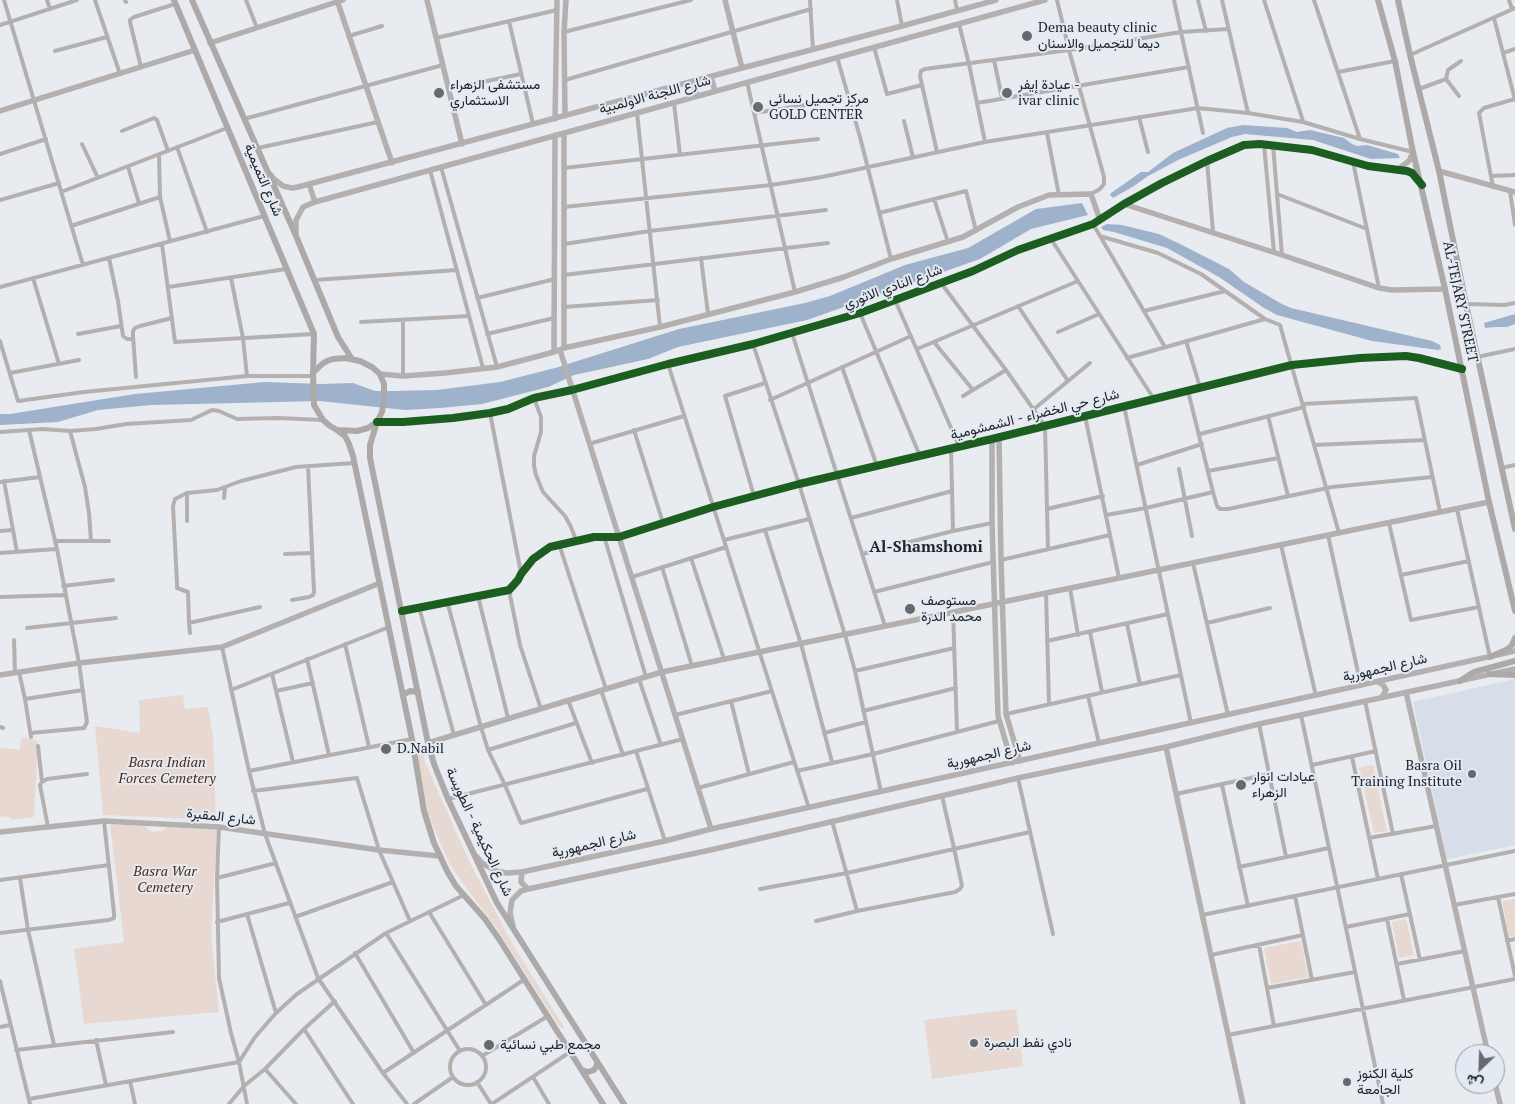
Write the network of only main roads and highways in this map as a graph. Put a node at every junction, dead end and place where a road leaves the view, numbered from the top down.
1 (192, 0) edge
2 (1378, 0) edge
3 (175, 2) edge
4 (1398, 2) edge
5 (352, 359) junction
6 (313, 377) junction
7 (377, 422) junction
8 (338, 430) junction
9 (1513, 513) edge
10 (1515, 529) edge
11 (1508, 586) junction
12 (1515, 595) edge
13 (1515, 609) edge
14 (1515, 617) edge
15 (1515, 638) edge
16 (1490, 656) road end
17 (1515, 661) edge
18 (1489, 674) road end
19 (415, 675) junction
20 (1515, 675) edge
21 (399, 678) junction
22 (1460, 681) road end
23 (418, 692) junction
24 (403, 695) junction
25 (597, 1062) junction
26 (582, 1070) junction
27 (603, 1104) edge
28 (624, 1104) edge

1 - 5 main road, شارع التميمية
2 - 11 main road, AL-TEJARY STREET
3 - 6 main road, شارع التميمية
4 - 9 main road, AL-TEJARY STREET
5 - 6 main road
5 - 7 main road
6 - 8 main road
7 - 8 main road
7 - 19 main road, شارع الحكيمية - الطويسة
8 - 21 main road
9 - 10 main road, AL-TEJARY STREET
11 - 12 main road
11 - 13 main road, AL-TEJARY STREET
13 - 14 main road, AL-TEJARY STREET
15 - 16 main road
17 - 22 main road
18 - 20 main road
19 - 21 main road
19 - 23 main road, شارع الحكيمية - الطويسة
21 - 24 main road
23 - 24 main road
23 - 25 main road, شارع الحكيمية - الطويسة
24 - 26 main road
25 - 26 main road
25 - 28 main road, شارع الحكيمية - الطويسة
26 - 27 main road

